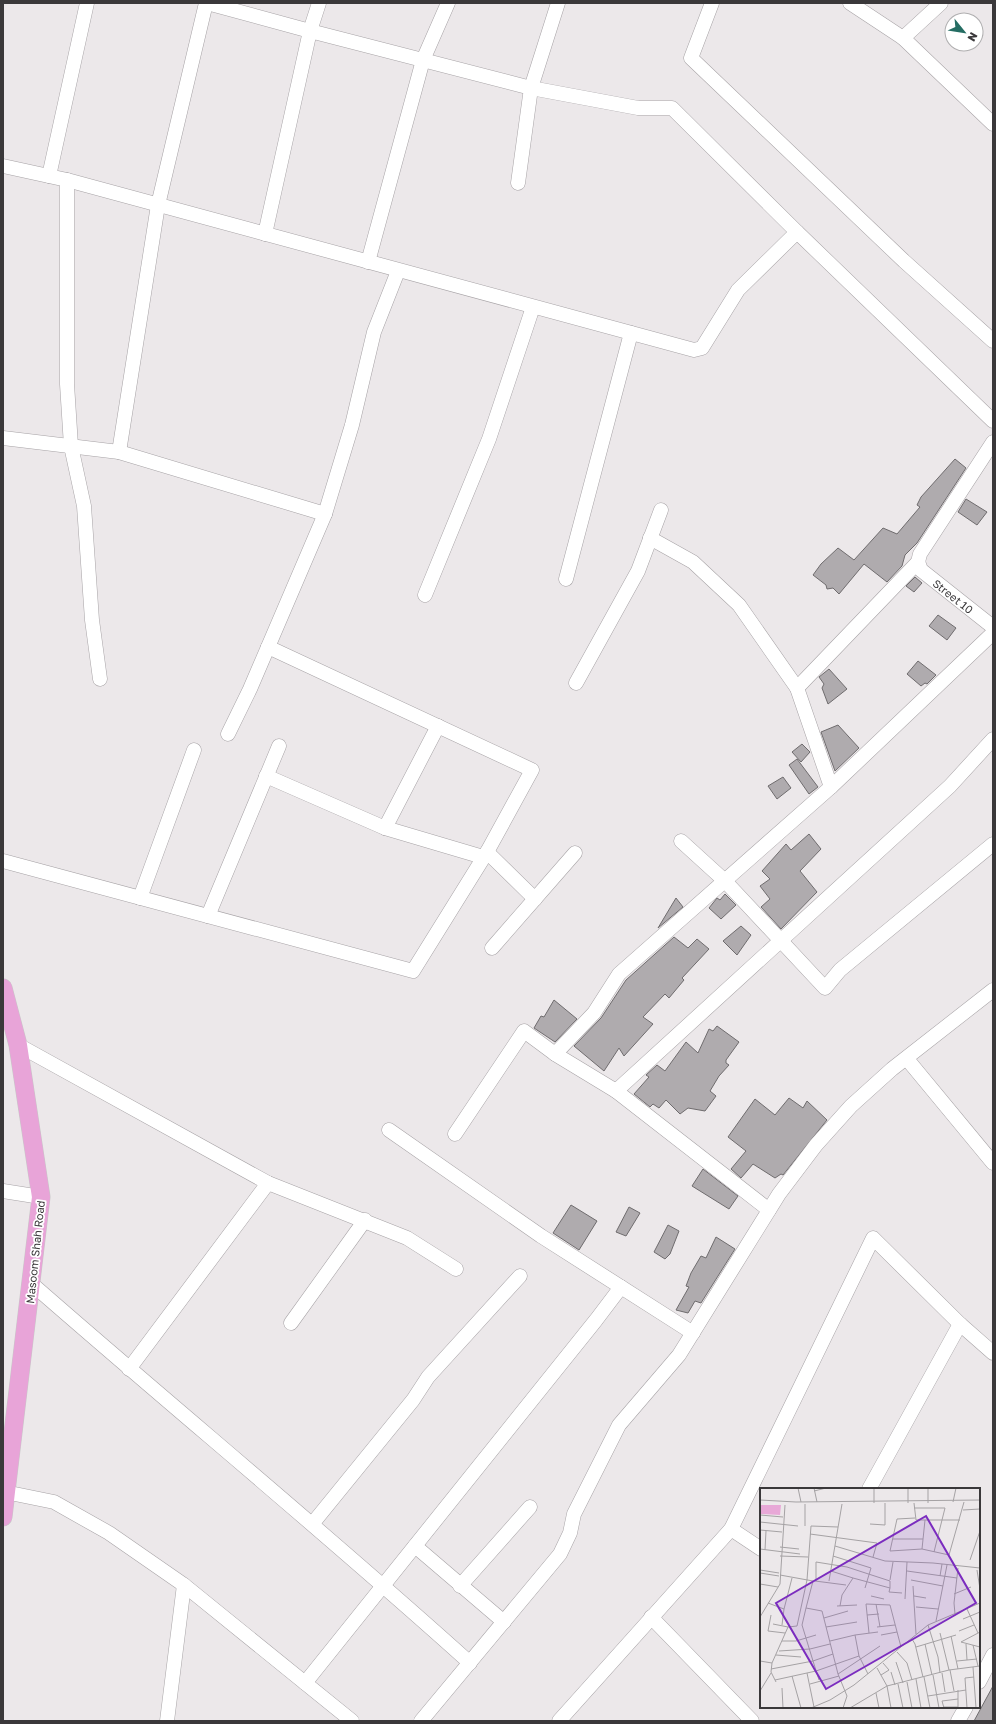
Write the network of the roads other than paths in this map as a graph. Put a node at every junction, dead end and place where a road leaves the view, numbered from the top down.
1 (87, 3) edge
2 (207, 3) edge
3 (319, 3) edge
4 (448, 3) edge
5 (558, 3) edge
6 (712, 3) edge
7 (850, 3) edge
8 (941, 3) edge
9 (310, 31) junction
10 (903, 38) junction
11 (423, 60) junction
12 (531, 88) junction
13 (993, 124) edge
14 (3, 166) edge
15 (49, 176) junction
16 (67, 180) junction
17 (518, 182) dead end
18 (158, 205) junction
19 (797, 232) junction
20 (265, 234) junction
21 (368, 262) junction
22 (398, 271) junction
23 (533, 307) junction
24 (631, 333) junction
25 (993, 340) edge
26 (993, 421) edge
27 (3, 438) edge
28 (71, 446) junction
29 (992, 448) edge
30 (119, 452) junction
31 (661, 510) dead end
32 (325, 514) junction
33 (650, 538) junction
34 (918, 562) junction
35 (566, 579) dead end
36 (425, 596) dead end
37 (993, 627) edge
38 (993, 633) edge
39 (268, 647) junction
40 (100, 679) dead end
41 (576, 683) dead end
42 (797, 688) junction
43 (438, 726) junction
44 (228, 734) dead end
45 (993, 739) edge
46 (279, 746) dead end
47 (194, 750) dead end
48 (266, 776) junction
49 (831, 787) junction
50 (385, 828) junction
51 (681, 841) dead end
52 (993, 844) edge
53 (575, 853) dead end
54 (485, 854) junction
55 (3, 861) edge
56 (725, 881) junction
57 (140, 898) junction
58 (535, 899) junction
59 (208, 916) junction
60 (779, 941) junction
61 (492, 948) dead end
62 (3, 988) edge
63 (993, 990) edge
64 (18, 1045) junction
65 (555, 1054) junction
66 (907, 1059) junction
67 (616, 1091) junction
68 (389, 1130) dead end
69 (455, 1134) dead end
70 (993, 1163) edge
71 (268, 1183) junction
72 (3, 1191) edge
73 (41, 1197) junction
74 (769, 1210) junction
75 (365, 1220) junction
76 (456, 1269) dead end
77 (520, 1276) dead end
78 (32, 1284) junction
79 (621, 1286) junction
80 (290, 1323) dead end
81 (960, 1324) junction
82 (693, 1333) junction
83 (993, 1353) edge
84 (128, 1369) junction
85 (870, 1488) edge
86 (5, 1492) junction
87 (530, 1507) dead end
88 (3, 1517) edge
89 (312, 1523) junction
90 (731, 1529) junction
91 (414, 1546) junction
92 (760, 1548) edge
93 (384, 1585) junction
94 (184, 1586) junction
95 (460, 1586) junction
96 (651, 1617) junction
97 (504, 1622) junction
98 (993, 1655) edge
99 (470, 1662) junction
100 (980, 1680) edge
101 (305, 1683) junction
102 (965, 1708) edge
103 (167, 1721) edge
104 (352, 1721) edge
105 (421, 1721) edge
106 (559, 1721) edge
107 (752, 1721) edge
108 (958, 1721) edge

1 - 15 street
2 - 9 street
2 - 18 street
3 - 9 street
4 - 11 street
5 - 12 street
6 - 25 street
7 - 10 street
8 - 10 street
9 - 11 street
9 - 20 street
10 - 13 street
11 - 12 street
11 - 21 street
12 - 17 street
12 - 19 street
14 - 15 street
15 - 16 street
16 - 18 street
16 - 28 street
18 - 20 street
18 - 30 street
19 - 24 street
19 - 26 street
20 - 21 street
21 - 22 street
22 - 23 street
22 - 32 street
23 - 24 street
23 - 36 street
24 - 35 street
27 - 28 street
28 - 30 street
28 - 40 street
29 - 34 street
30 - 32 street
31 - 33 street
32 - 39 street
33 - 41 street
33 - 42 street
34 - 37 street, Street 10
34 - 42 street
38 - 49 street
39 - 43 street
39 - 44 street
42 - 49 street
43 - 50 street
43 - 54 street
45 - 60 street
46 - 48 street
47 - 57 street
48 - 50 street
48 - 59 street
49 - 56 street
50 - 54 street
51 - 56 street
52 - 60 street
53 - 58 street
54 - 58 street
54 - 59 street
55 - 57 street
56 - 60 street
56 - 65 street
57 - 59 street
58 - 61 street
60 - 67 street
62 - 64 main road, Masoom Shah Road
63 - 66 street
64 - 71 street
64 - 73 main road, Masoom Shah Road
65 - 67 street
65 - 69 street
66 - 70 street
66 - 74 street
67 - 74 street
68 - 79 street
71 - 75 street
71 - 84 street
72 - 73 street
73 - 78 main road, Masoom Shah Road
74 - 82 street
75 - 76 street
75 - 80 street
77 - 89 street
78 - 84 street
78 - 86 main road, Masoom Shah Road
79 - 82 street
79 - 91 street
81 - 83 street
81 - 85 street
81 - 90 street
82 - 97 street
84 - 89 street
86 - 88 main road, Masoom Shah Road
86 - 94 street
87 - 95 street
89 - 93 street
90 - 92 street
90 - 96 street
91 - 93 street
91 - 95 street
93 - 99 street
93 - 101 street
94 - 101 street
94 - 103 street
95 - 97 street
96 - 106 street
96 - 107 street
97 - 99 street
98 - 100 street
99 - 105 street
101 - 104 street
102 - 108 street

